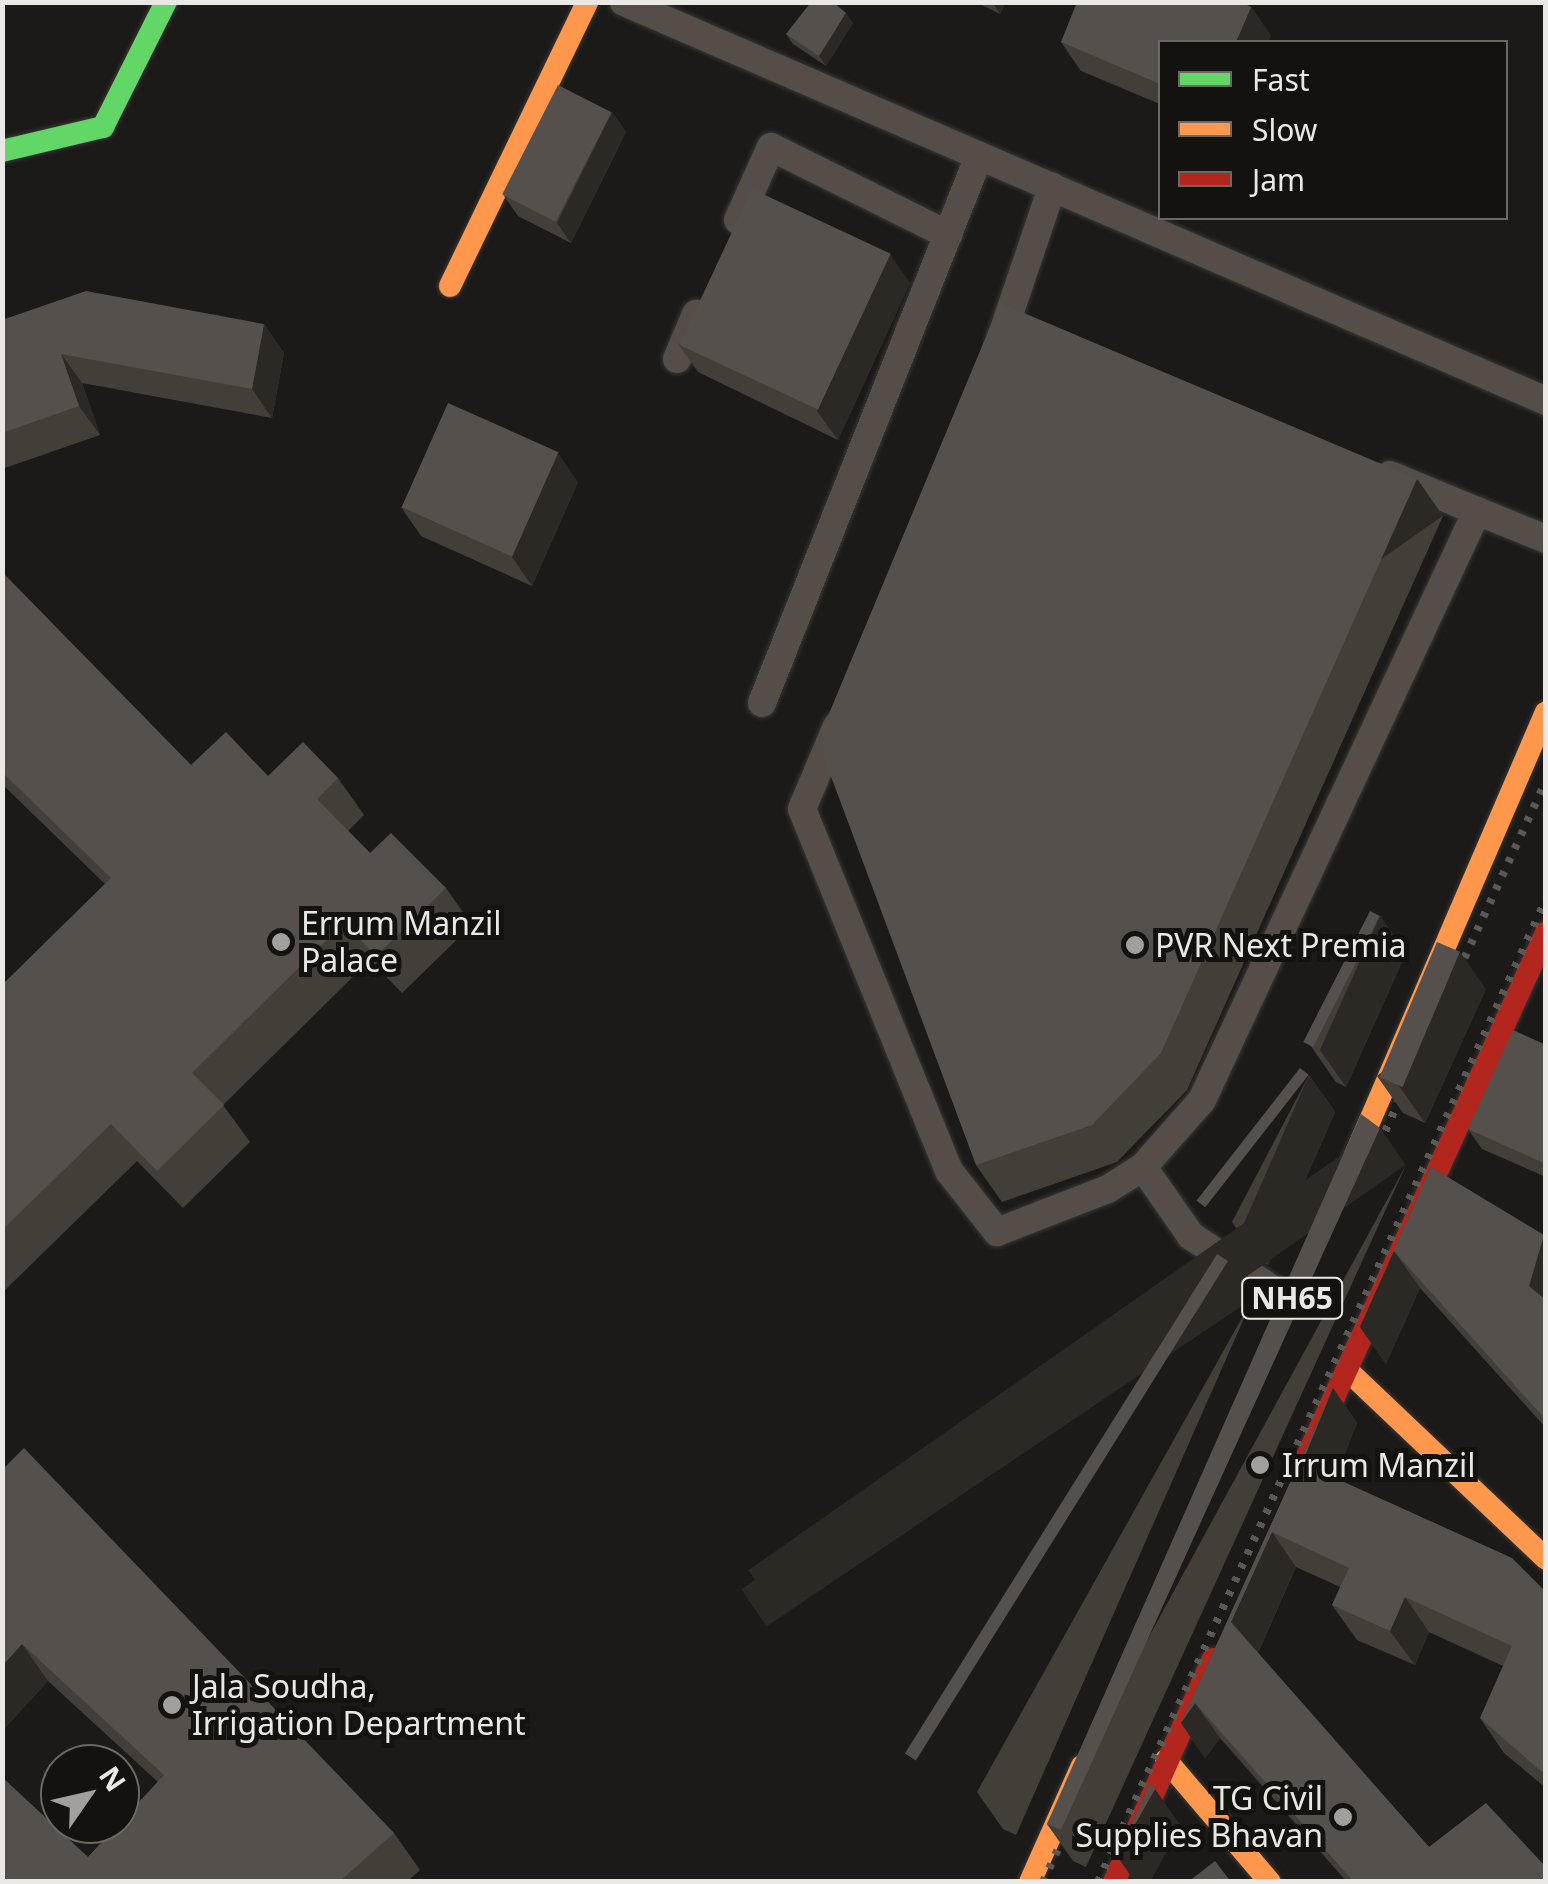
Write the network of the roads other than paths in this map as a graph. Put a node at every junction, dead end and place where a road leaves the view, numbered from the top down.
1 (166, 2) edge
2 (587, 2) edge
3 (624, 2) edge
4 (2, 152) edge
5 (979, 156) junction
6 (1052, 187) junction
7 (948, 235) junction
8 (724, 252) edge
9 (450, 286) dead end
10 (708, 288) edge
11 (1011, 316) junction
12 (1046, 330) edge
13 (677, 358) edge
14 (988, 370) edge
15 (1546, 401) edge
16 (1370, 466) edge
17 (1477, 511) junction
18 (1546, 539) edge
19 (848, 700) edge
20 (762, 703) dead end
21 (1546, 712) edge
22 (1546, 933) edge
23 (1143, 1167) junction
24 (1330, 1213) edge
25 (1290, 1301) edge
26 (1347, 1370) junction
27 (1290, 1494) edge
28 (1546, 1558) edge
29 (1224, 1636) edge
30 (1095, 1736) edge
31 (1166, 1760) junction
32 (1030, 1882) edge
33 (1114, 1882) edge
34 (1270, 1882) edge

1 - 4 main road
2 - 9 main road
3 - 5 lane
5 - 6 lane
5 - 7 lane
6 - 11 lane
6 - 15 lane
7 - 8 lane
7 - 20 lane
10 - 13 lane
11 - 12 lane
11 - 14 lane
16 - 17 lane
17 - 18 lane
17 - 23 lane
19 - 23 lane
21 - 24 main road
22 - 26 main road, NH65
23 - 25 lane
26 - 27 main road, NH65
26 - 28 main road
29 - 31 main road
30 - 32 main road
31 - 33 main road
31 - 34 main road

